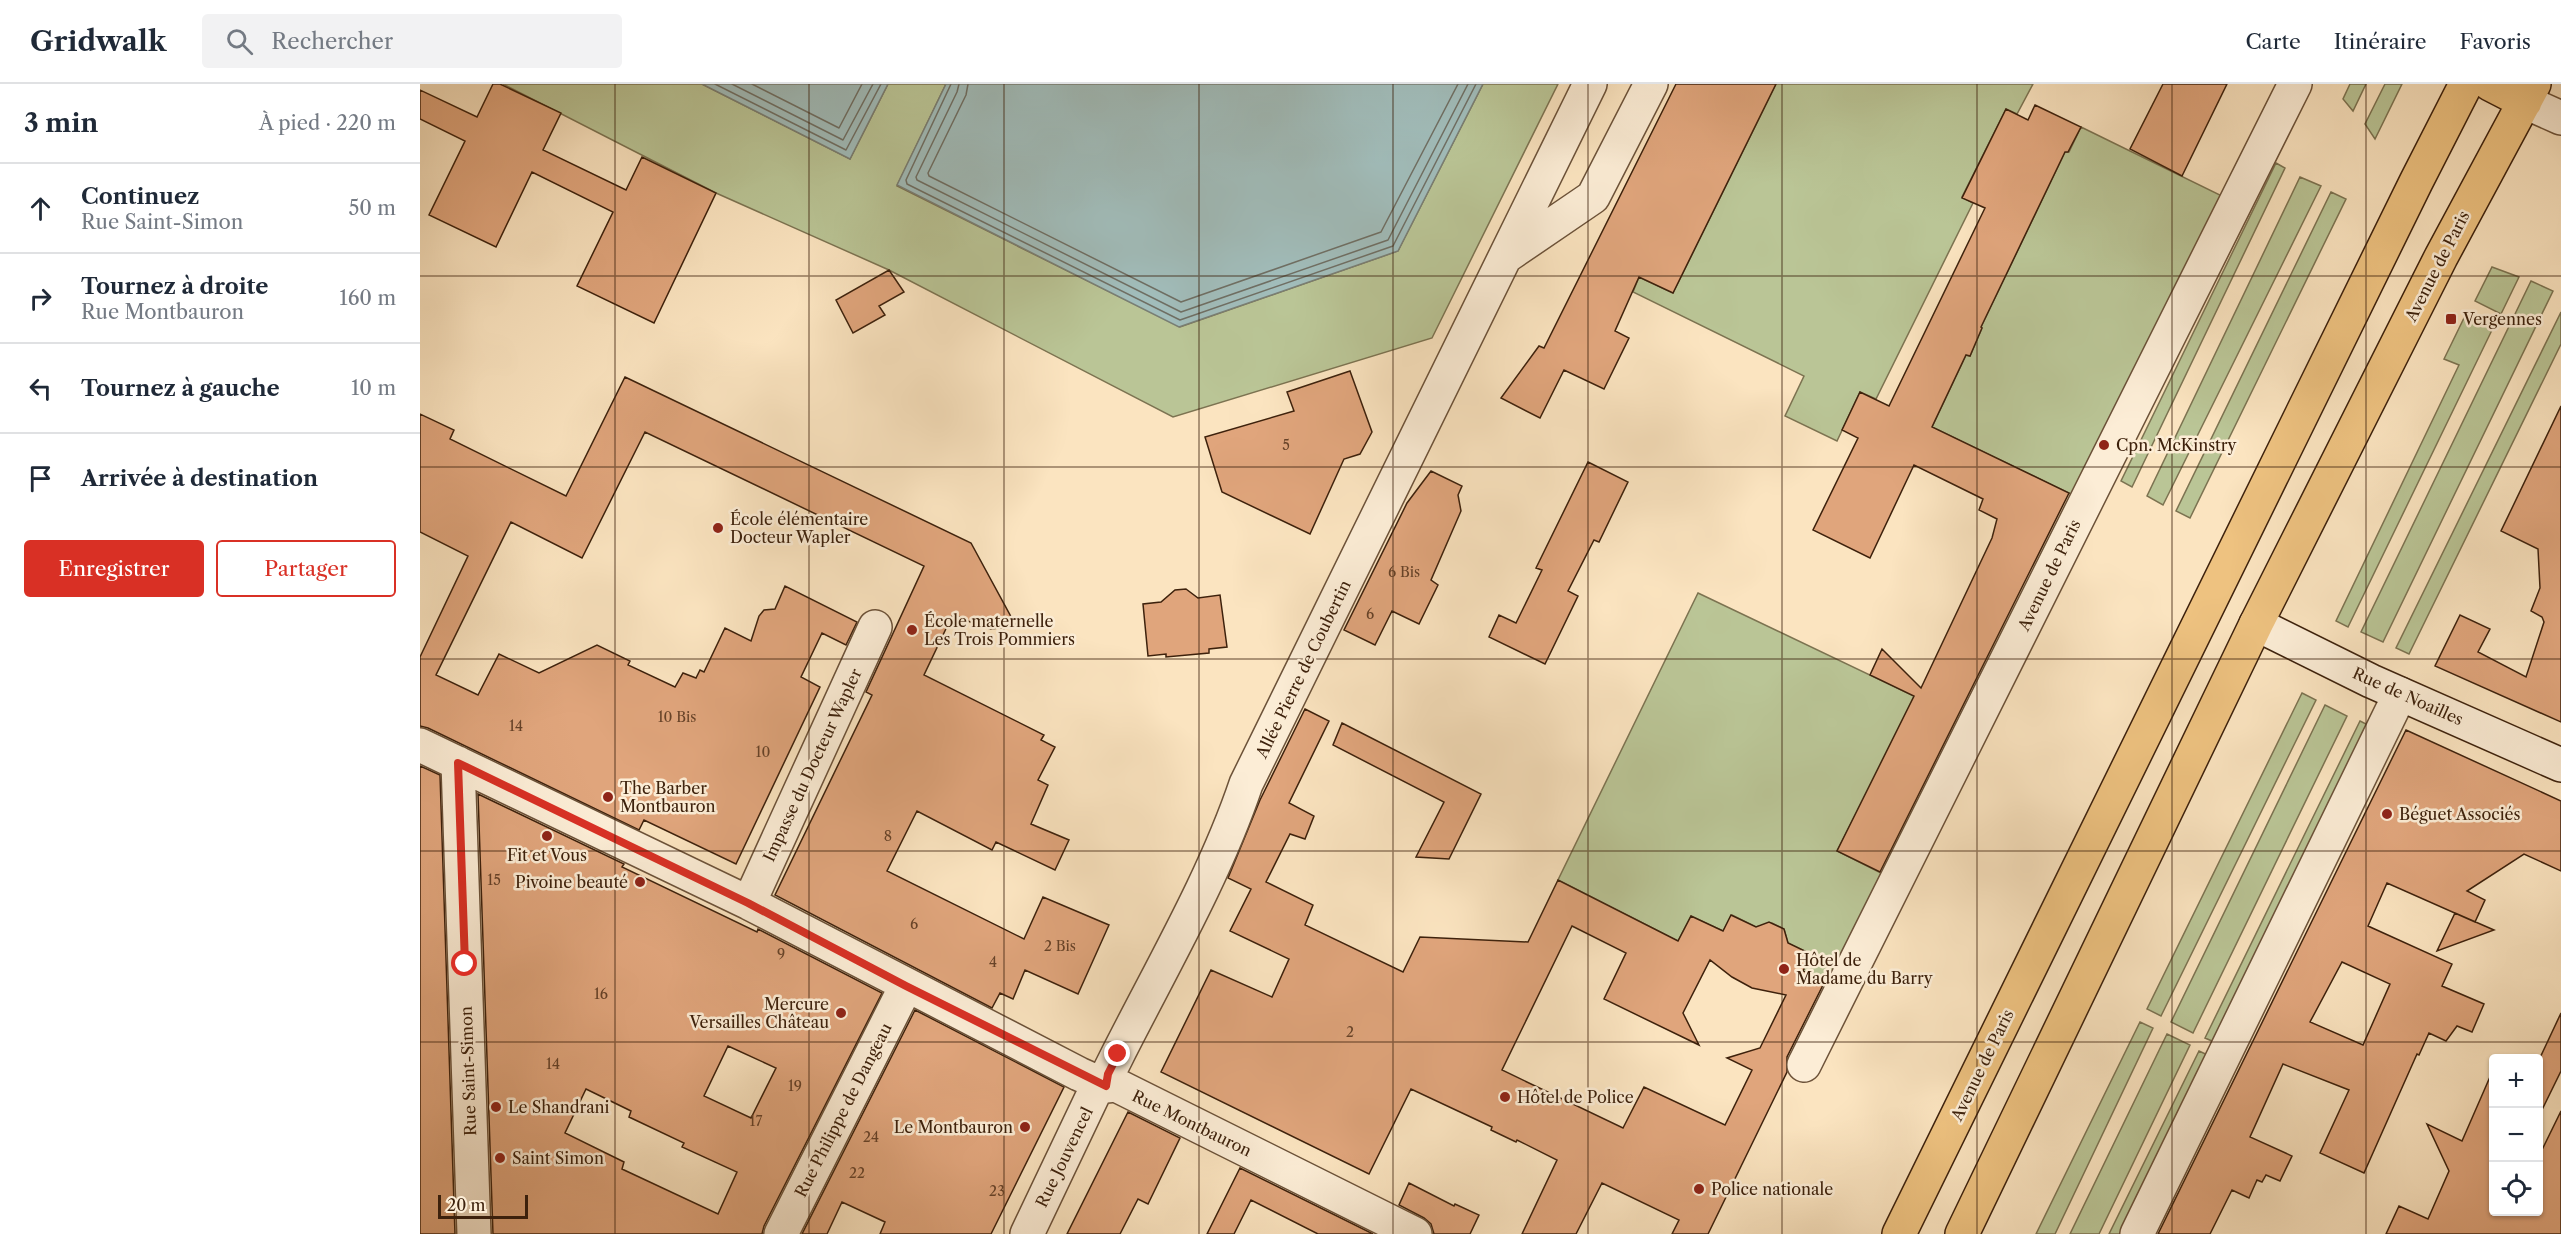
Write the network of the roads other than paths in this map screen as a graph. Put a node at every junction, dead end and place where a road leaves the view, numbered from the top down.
1 (1590, 84) edge
2 (1651, 84) edge
3 (2295, 84) edge
4 (2466, 84) edge
5 (2490, 84) edge
6 (2529, 93) edge
7 (2561, 118) edge
8 (1508, 255) junction
9 (2208, 605) junction
10 (2256, 624) junction
11 (875, 627) dead end
12 (2400, 694) junction
13 (420, 745) edge
14 (458, 763) junction
15 (2561, 765) edge
16 (748, 903) junction
17 (906, 986) junction
18 (1803, 1065) dead end
19 (1106, 1086) junction
20 (474, 1234) edge
21 (781, 1234) edge
22 (1027, 1234) edge
23 (1415, 1234) edge
24 (1899, 1234) edge
25 (1962, 1234) edge
26 (2137, 1234) edge

1 - 8 street, Allée Pierre de Coubertin
2 - 8 street, Allée Pierre de Coubertin
3 - 18 street, Avenue de Paris
4 - 9 main road, Avenue de Paris
5 - 6 main road
6 - 7 street
6 - 10 main road, Avenue de Paris
8 - 19 street, Allée Pierre de Coubertin
9 - 10 main road
9 - 24 main road, Avenue de Paris
10 - 12 street, Rue de Noailles
10 - 25 main road, Avenue de Paris
11 - 16 street, Impasse du Docteur Wapler
12 - 15 street, Rue de Noailles
12 - 26 street
13 - 14 street, Rue Montbauron
14 - 16 street, Rue Montbauron
14 - 20 street, Rue Saint-Simon
16 - 17 street, Rue Montbauron
17 - 19 street, Rue Montbauron
17 - 21 street, Rue Philippe de Dangeau
19 - 22 street, Rue Jouvencel
19 - 23 street, Rue Montbauron

